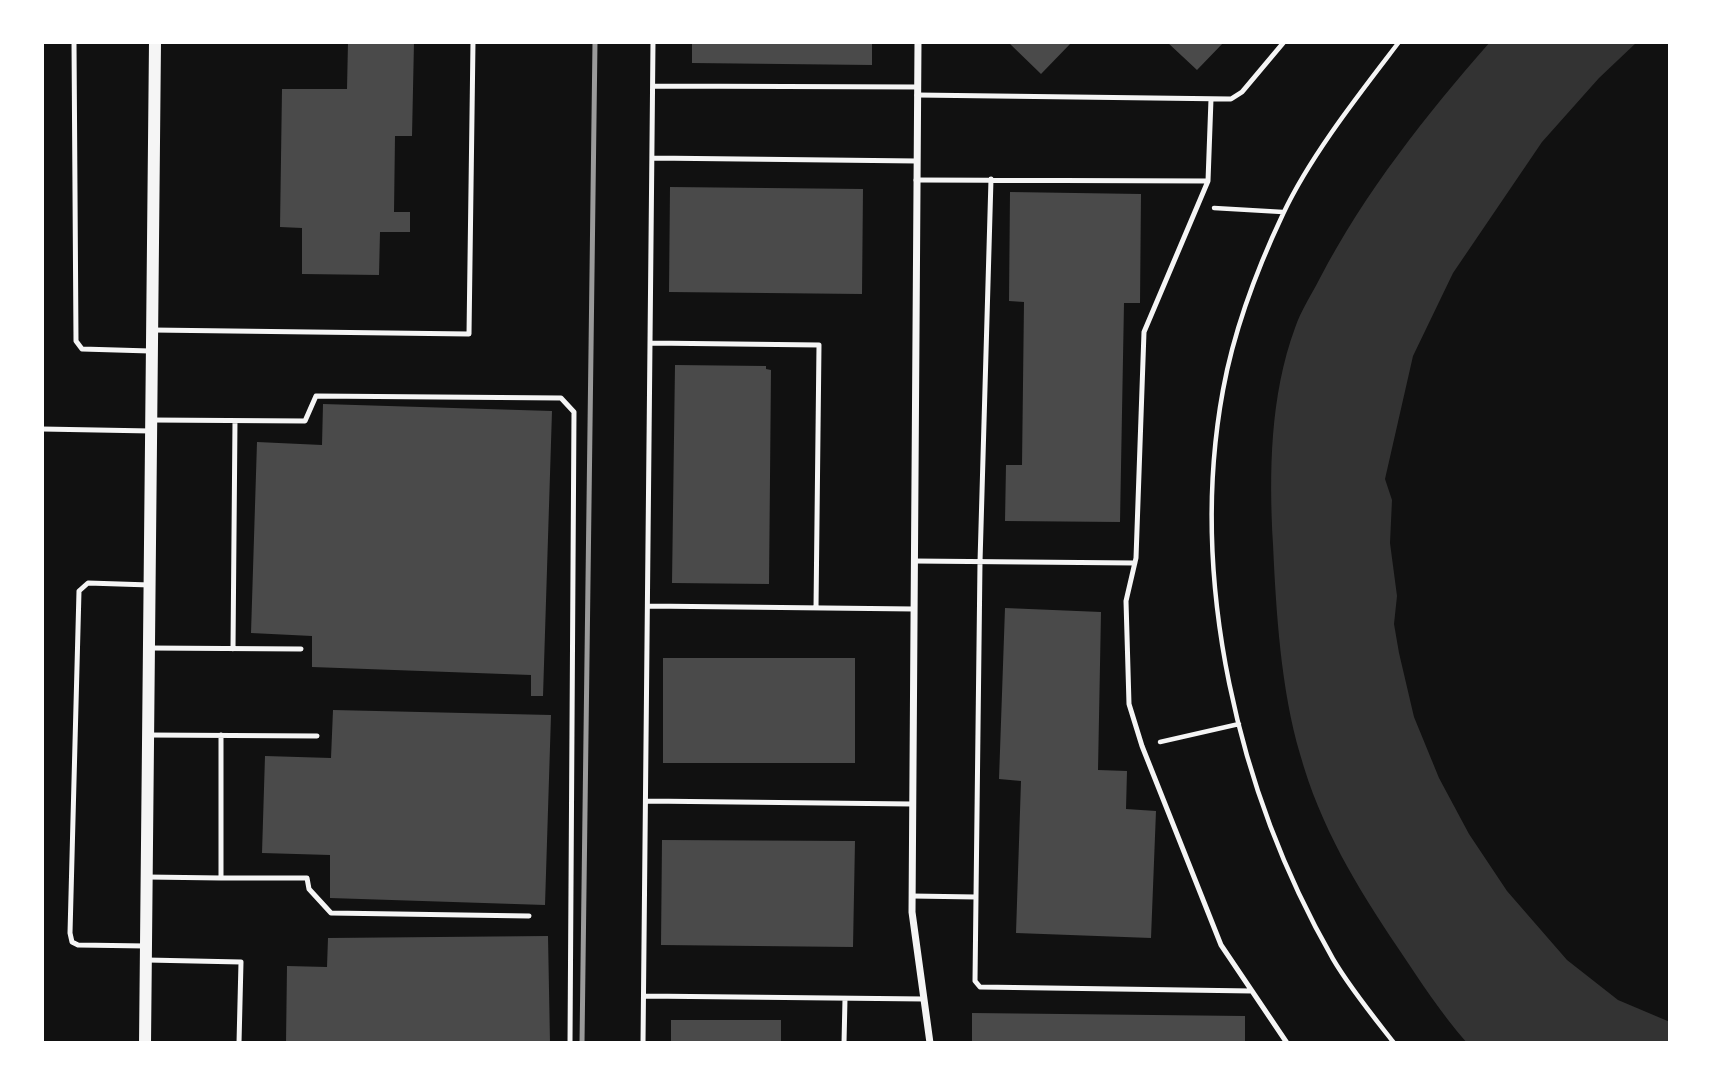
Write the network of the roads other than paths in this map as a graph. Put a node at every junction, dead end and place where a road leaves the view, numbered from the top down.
1 (74, 42) edge
2 (155, 42) edge
3 (473, 42) edge
4 (653, 42) edge
5 (918, 42) edge
6 (1284, 42) edge
7 (653, 86) junction
8 (918, 91) junction
9 (1211, 99) junction
10 (652, 158) junction
11 (917, 160) junction
12 (991, 179) junction
13 (916, 180) junction
14 (1208, 181) junction
15 (152, 330) junction
16 (650, 343) junction
17 (152, 351) junction
18 (235, 421) junction
19 (151, 426) junction
20 (42, 429) edge
21 (914, 561) junction
22 (980, 562) junction
23 (1135, 563) junction
24 (150, 585) junction
25 (648, 606) junction
26 (816, 608) junction
27 (914, 609) junction
28 (149, 648) junction
29 (233, 649) junction
30 (301, 649) dead end
31 (148, 735) junction
32 (221, 735) junction
33 (317, 736) dead end
34 (646, 801) junction
35 (912, 804) junction
36 (147, 877) junction
37 (221, 878) junction
38 (912, 896) junction
39 (976, 897) junction
40 (529, 916) dead end
41 (146, 946) junction
42 (146, 960) junction
43 (1252, 991) junction
44 (644, 996) junction
45 (845, 999) junction
46 (924, 999) junction
47 (145, 1043) edge
48 (239, 1043) edge
49 (570, 1043) edge
50 (643, 1043) edge
51 (844, 1043) edge
52 (930, 1043) edge
53 (1287, 1043) edge

1 - 17 lane
2 - 15 street
3 - 15 lane
4 - 7 lane
5 - 8 street
6 - 9 lane
7 - 8 lane
7 - 10 lane
8 - 9 lane
8 - 11 street
9 - 14 lane
10 - 11 lane
10 - 16 lane
11 - 13 street
12 - 13 lane
12 - 14 lane
12 - 22 lane
13 - 21 street
14 - 23 lane
15 - 17 street
16 - 25 lane
16 - 26 lane
17 - 19 street
18 - 19 lane
18 - 29 lane
18 - 49 lane
19 - 20 lane
19 - 24 street
21 - 22 lane
21 - 27 street
22 - 23 lane
22 - 39 lane
23 - 43 lane
24 - 28 street
24 - 41 lane
25 - 26 lane
25 - 34 lane
26 - 27 lane
27 - 35 street
28 - 29 lane
28 - 31 street
29 - 30 lane
31 - 32 lane
31 - 36 street
32 - 33 lane
32 - 37 lane
34 - 35 lane
34 - 44 lane
35 - 38 street
36 - 37 lane
36 - 41 street
37 - 40 lane
38 - 39 lane
38 - 46 street
39 - 43 lane
41 - 42 street
42 - 47 street
42 - 48 lane
43 - 53 lane
44 - 45 lane
44 - 50 lane
45 - 46 lane
45 - 51 lane
46 - 52 street

